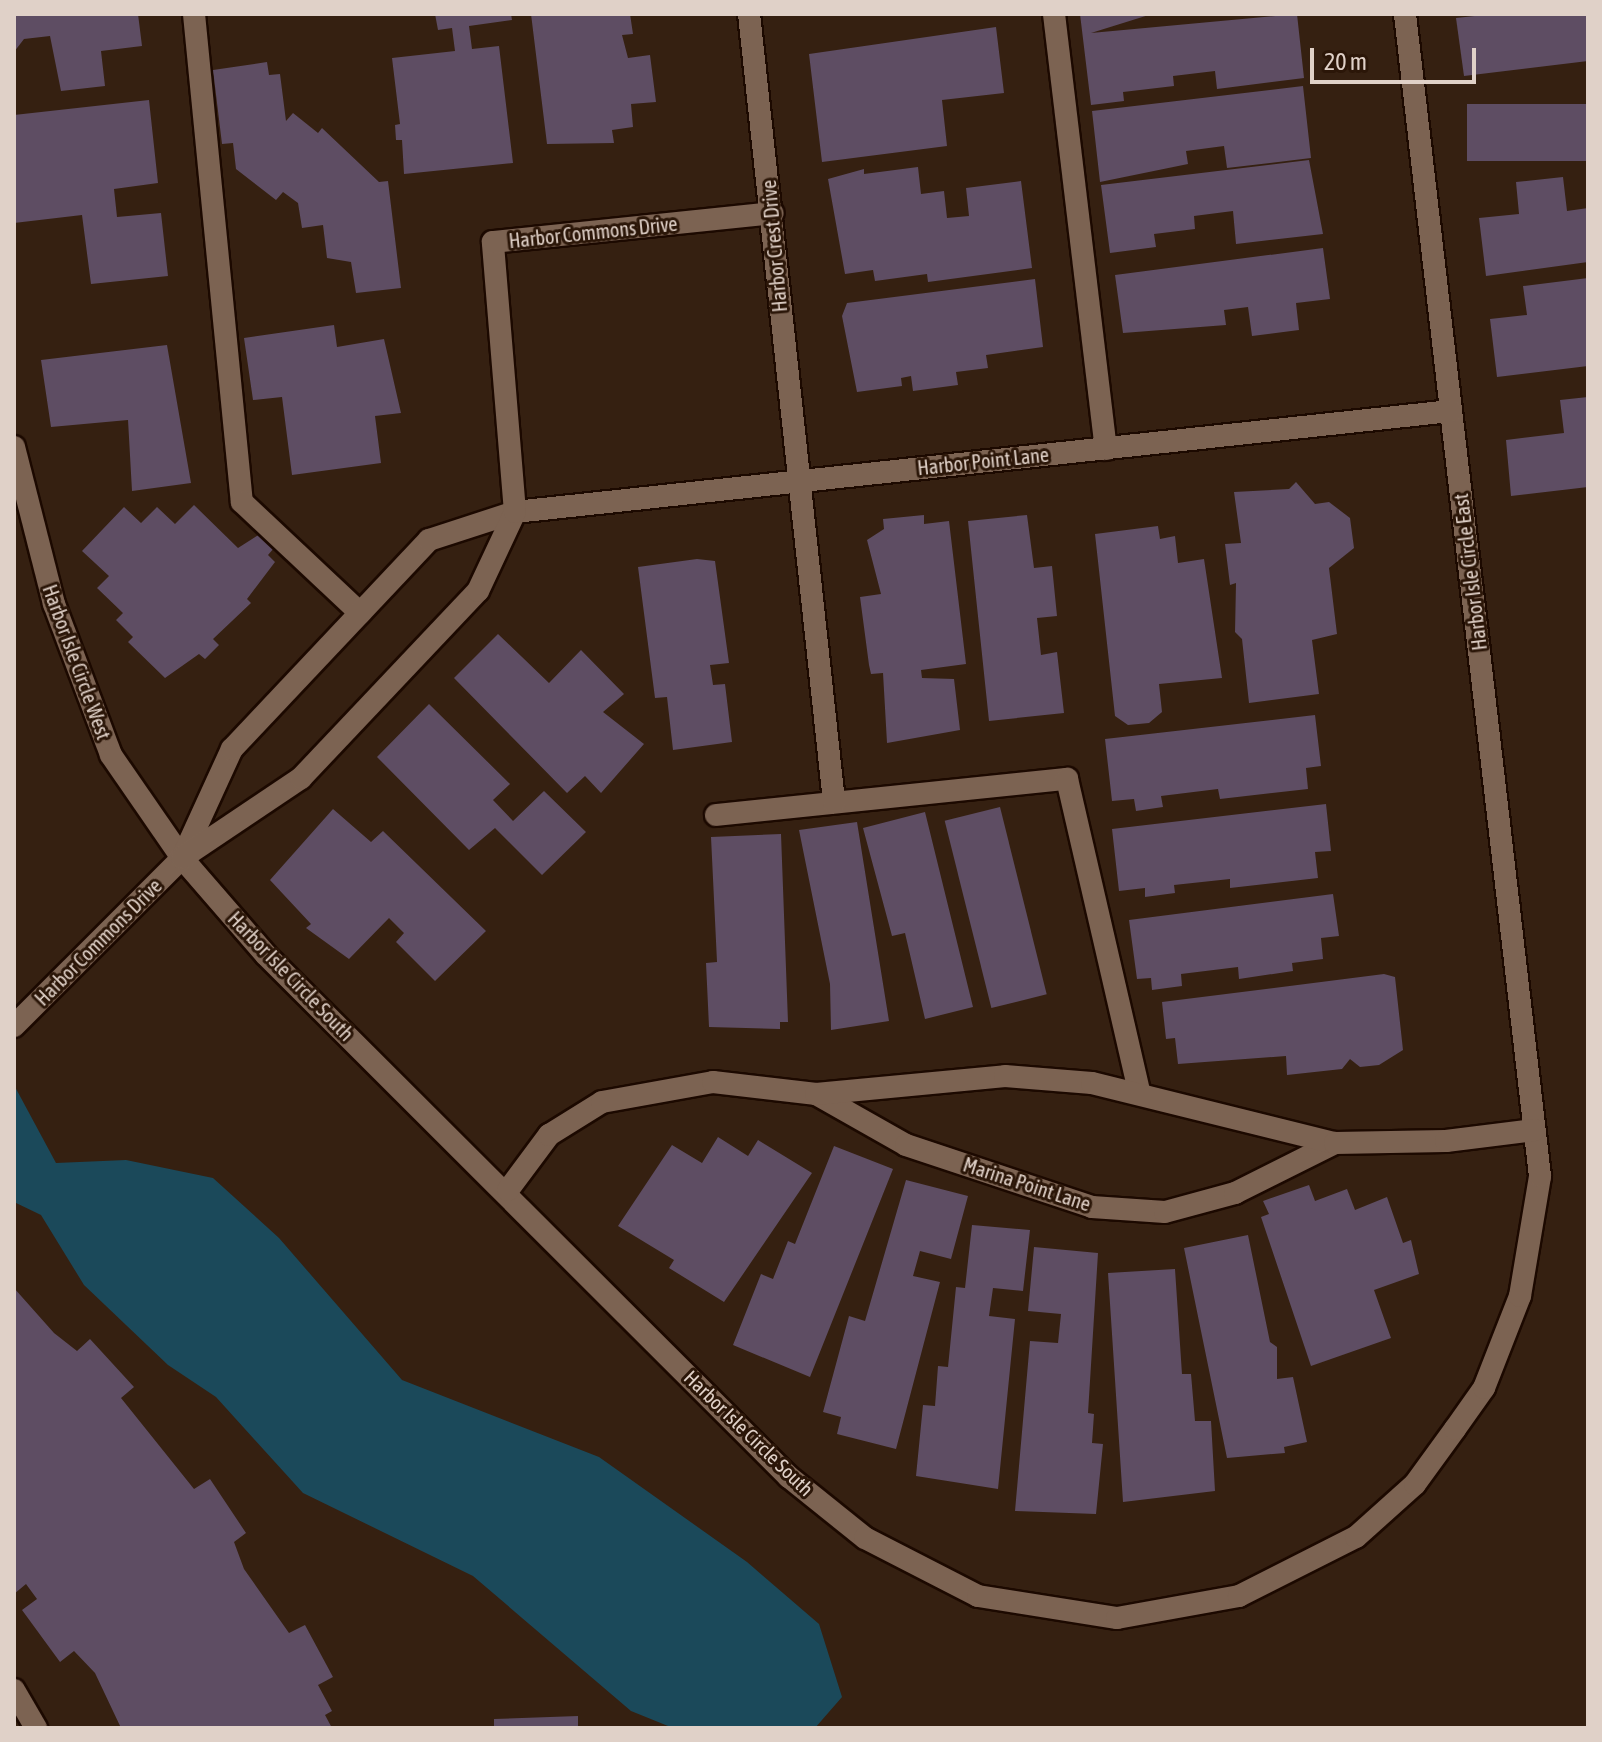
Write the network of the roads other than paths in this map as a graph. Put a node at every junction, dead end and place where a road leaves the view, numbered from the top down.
1 (194, 14) edge
2 (749, 14) edge
3 (1054, 14) edge
4 (1405, 14) edge
5 (772, 213) junction
6 (1451, 411) junction
7 (14, 447) edge
8 (1106, 449) junction
9 (795, 479) junction
10 (515, 512) junction
11 (360, 613) junction
12 (834, 802) junction
13 (716, 815) dead end
14 (182, 858) junction
15 (20, 1020) edge
16 (816, 1094) junction
17 (1140, 1094) junction
18 (1534, 1130) junction
19 (1335, 1143) junction
20 (508, 1190) junction
21 (14, 1690) edge
22 (36, 1728) edge

1 - 11 street
2 - 5 street, Harbor Crest Drive
3 - 8 street
4 - 6 street, Harbor Isle Circle East
5 - 9 street, Harbor Crest Drive
5 - 10 street, Harbor Commons Drive
6 - 8 street, Harbor Point Lane
6 - 18 street, Harbor Isle Circle East
7 - 14 street, Harbor Isle Circle West
8 - 9 street, Harbor Point Lane
9 - 10 street, Harbor Point Lane
9 - 12 street, Harbor Crest Drive
10 - 11 street, Harbor Commons Drive
10 - 14 street, Harbor Commons Drive
11 - 14 street, Harbor Commons Drive
12 - 13 street
12 - 17 street
14 - 15 street, Harbor Commons Drive
14 - 20 street, Harbor Isle Circle South
16 - 17 street, Marina Point Lane
16 - 19 street, Marina Point Lane
16 - 20 street, Marina Point Lane
17 - 19 street, Marina Point Lane
18 - 19 street, Marina Point Lane
18 - 20 street, Harbor Isle Circle South
21 - 22 street

